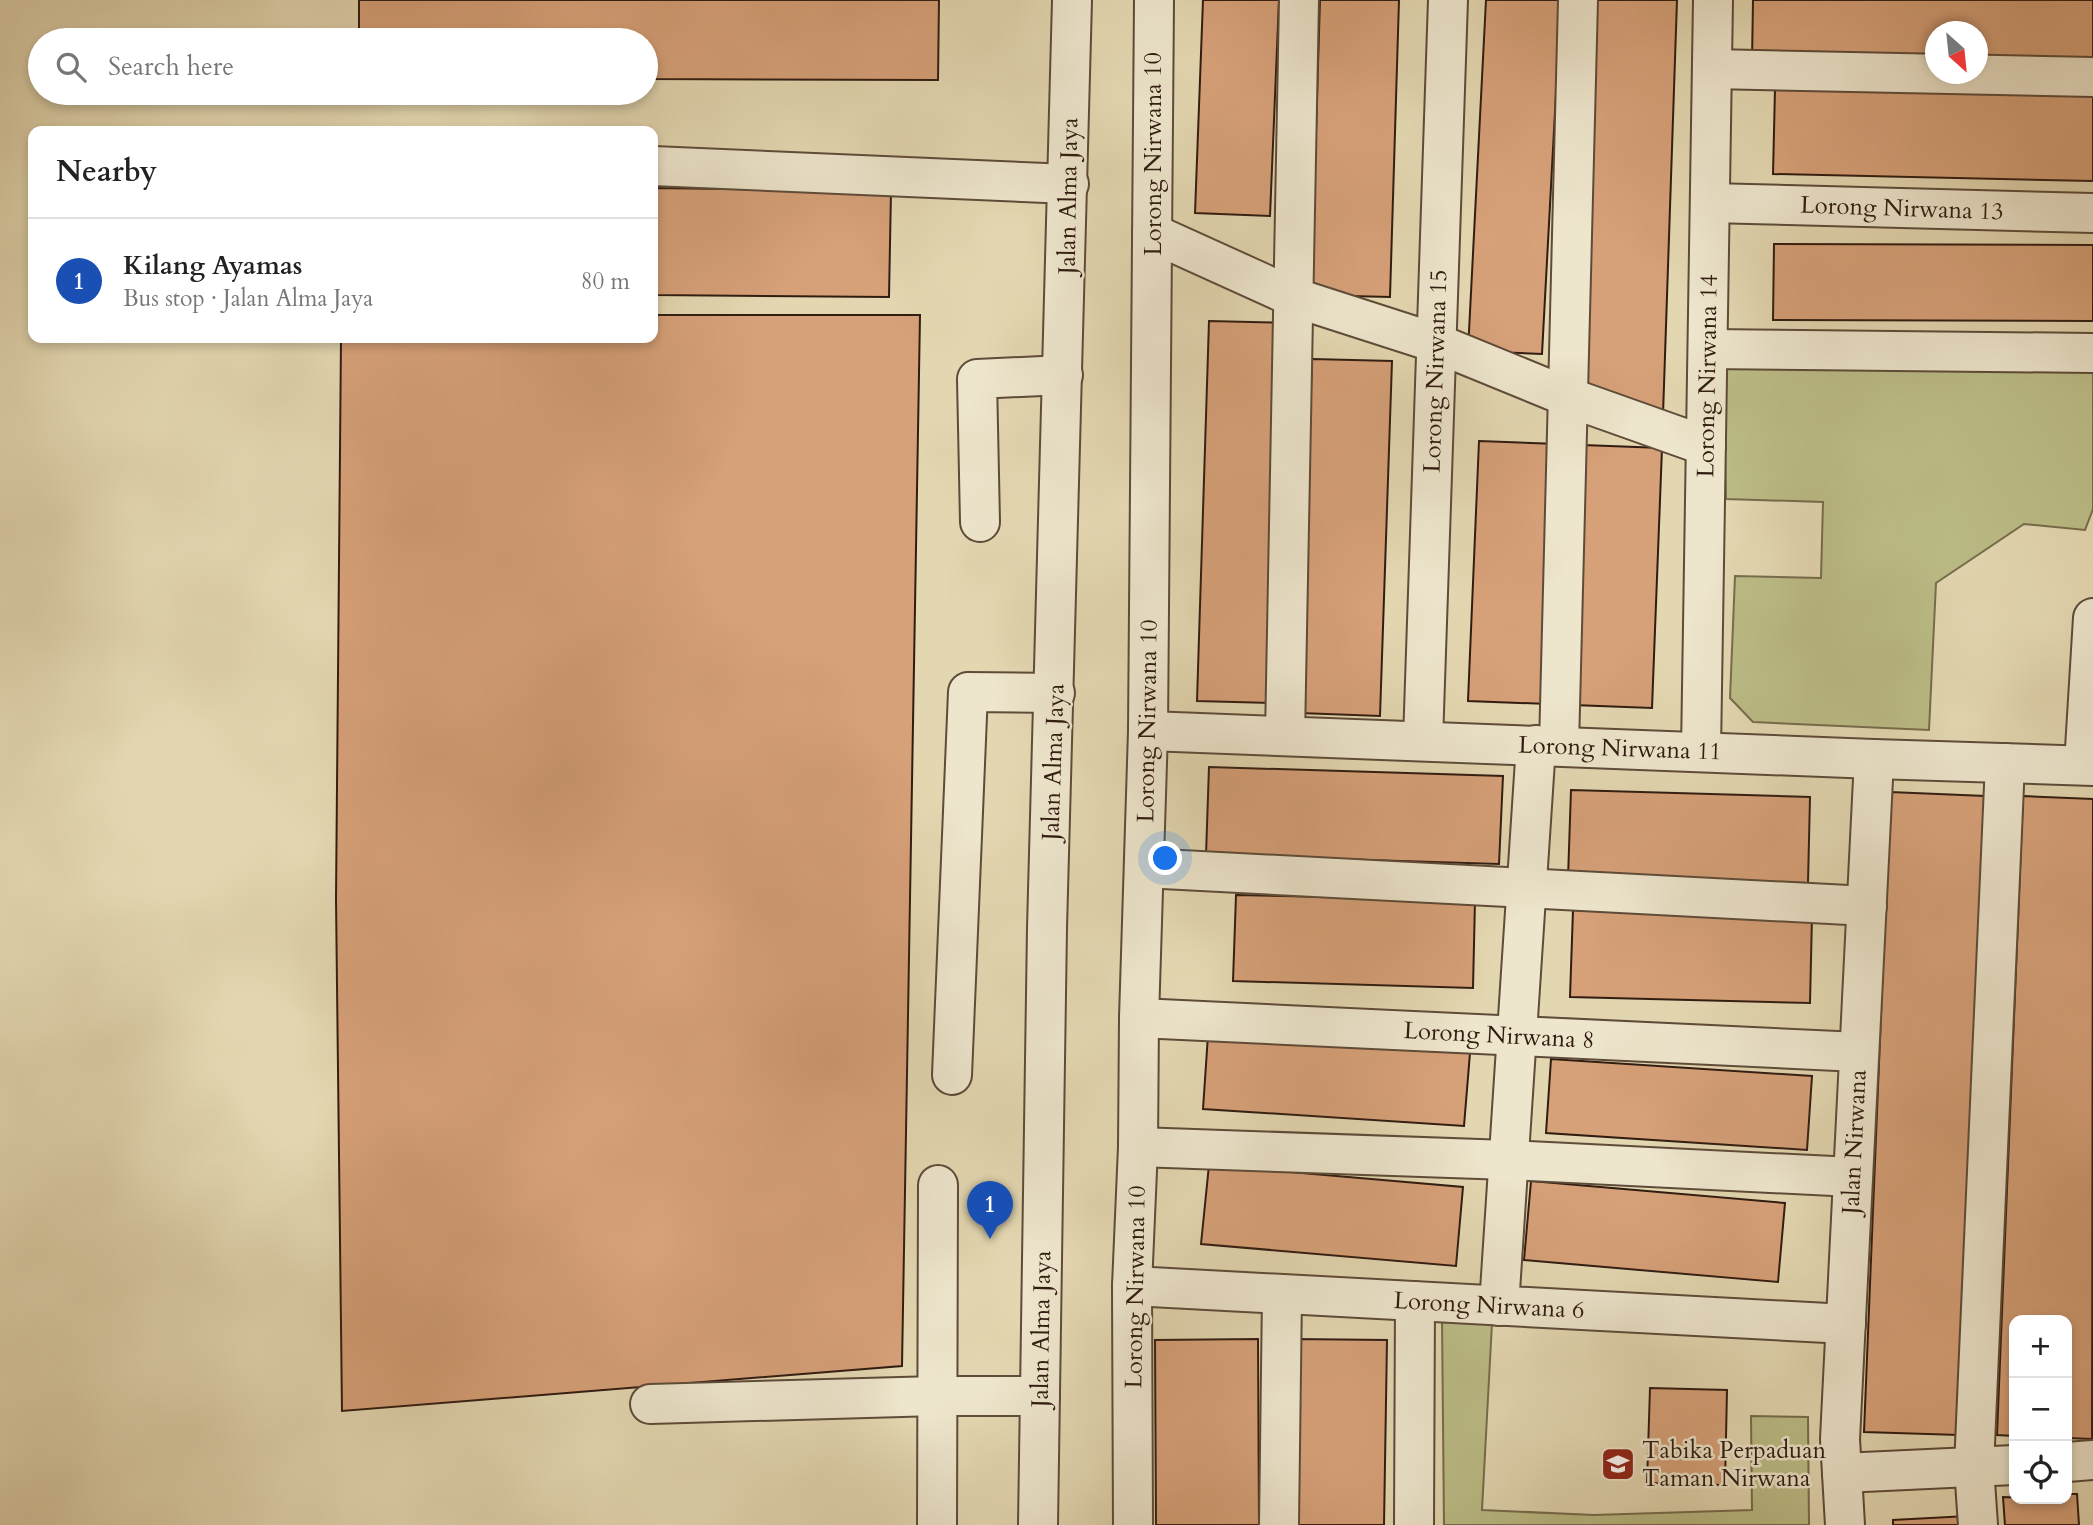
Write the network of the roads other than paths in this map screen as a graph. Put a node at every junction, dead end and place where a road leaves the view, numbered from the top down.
1 (1072, 0) edge
2 (1154, 0) edge
3 (1299, 0) edge
4 (1448, 0) edge
5 (1578, 0) edge
6 (1713, 0) edge
7 (1712, 69) junction
8 (2093, 77) edge
9 (658, 166) edge
10 (1069, 184) junction
11 (1710, 203) junction
12 (2093, 213) edge
13 (1152, 233) junction
14 (1293, 297) junction
15 (1436, 343) junction
16 (1708, 349) junction
17 (2093, 353) edge
18 (1063, 375) junction
19 (1567, 397) junction
20 (1706, 446) junction
21 (981, 522) dead end
22 (2093, 618) edge
23 (2093, 626) edge
24 (1055, 693) junction
25 (1147, 731) junction
26 (1286, 736) junction
27 (1423, 741) junction
28 (1547, 746) junction
29 (1701, 751) junction
30 (1874, 759) junction
31 (2006, 763) junction
32 (2088, 765) edge
33 (1144, 868) junction
34 (1526, 888) junction
35 (1867, 906) junction
36 (1139, 1018) junction
37 (1516, 1036) junction
38 (1859, 1052) junction
39 (952, 1075) dead end
40 (1138, 1147) junction
41 (1508, 1160) junction
42 (1853, 1177) junction
43 (938, 1185) dead end
44 (1132, 1286) junction
45 (1282, 1294) junction
46 (1415, 1301) junction
47 (1499, 1306) junction
48 (1846, 1324) junction
49 (937, 1396) junction
50 (1040, 1396) junction
51 (650, 1404) dead end
52 (2093, 1460) edge
53 (2072, 1462) edge
54 (2009, 1465) edge
55 (1974, 1467) junction
56 (1842, 1473) junction
57 (937, 1525) edge
58 (1038, 1525) edge
59 (1133, 1525) edge
60 (1279, 1525) edge
61 (1414, 1525) edge
62 (1845, 1525) edge
63 (1978, 1525) edge

1 - 10 street, Jalan Alma Jaya
2 - 13 street, Lorong Nirwana 10
3 - 14 street
4 - 15 street, Lorong Nirwana 15
5 - 19 street
6 - 7 street, Lorong Nirwana 14
7 - 8 street
7 - 11 street, Lorong Nirwana 14
9 - 10 street
10 - 18 street, Jalan Alma Jaya
11 - 12 street, Lorong Nirwana 13
11 - 16 street, Lorong Nirwana 14
13 - 14 street
13 - 25 street, Lorong Nirwana 10
14 - 15 street
14 - 26 street
15 - 19 street
15 - 27 street, Lorong Nirwana 15
16 - 17 street
16 - 20 street, Lorong Nirwana 14
18 - 21 street
18 - 24 street, Jalan Alma Jaya
19 - 20 street
19 - 28 street
20 - 29 street, Lorong Nirwana 14
22 - 23 street
23 - 32 street
24 - 39 street
24 - 50 street, Jalan Alma Jaya
25 - 26 street, Lorong Nirwana 11
25 - 33 street, Lorong Nirwana 10
26 - 27 street, Lorong Nirwana 11
27 - 28 street, Lorong Nirwana 11
28 - 29 street, Lorong Nirwana 11
28 - 34 street
29 - 30 street, Lorong Nirwana 11
30 - 31 street, Lorong Nirwana 11
30 - 35 street, Jalan Nirwana
31 - 32 street, Lorong Nirwana 11
31 - 55 street
33 - 34 street
33 - 36 street, Lorong Nirwana 10
34 - 35 street
34 - 37 street
35 - 38 street, Jalan Nirwana
36 - 37 street, Lorong Nirwana 8
36 - 40 street, Lorong Nirwana 10
37 - 38 street, Lorong Nirwana 8
37 - 41 street
38 - 42 street, Jalan Nirwana
40 - 41 street
40 - 44 street, Lorong Nirwana 10
41 - 42 street
41 - 47 street
42 - 48 street, Jalan Nirwana
43 - 49 street
44 - 45 street, Lorong Nirwana 6
44 - 59 street, Lorong Nirwana 10
45 - 46 street, Lorong Nirwana 6
45 - 60 street
46 - 47 street, Lorong Nirwana 6
46 - 61 street
47 - 48 street, Lorong Nirwana 6
48 - 56 street, Jalan Nirwana
49 - 50 street
49 - 51 street
49 - 57 street
50 - 58 street, Jalan Alma Jaya
52 - 53 street
54 - 55 street
55 - 56 street
55 - 63 street
56 - 62 street, Jalan Nirwana

